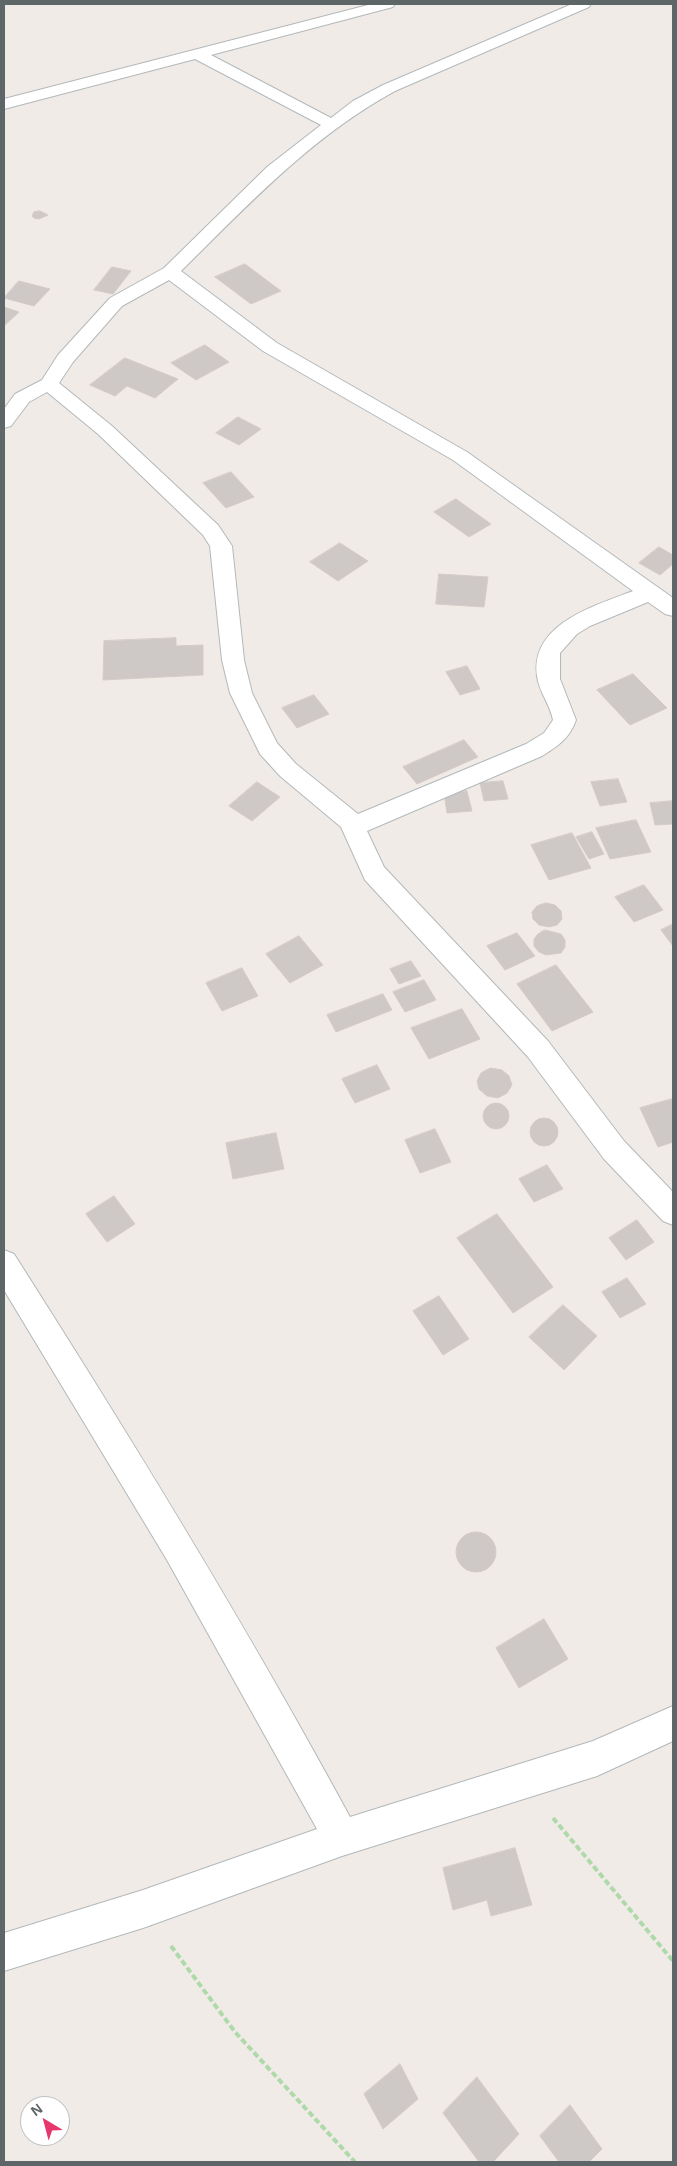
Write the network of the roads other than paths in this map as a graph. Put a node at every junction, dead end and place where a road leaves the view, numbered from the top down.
1 (388, 4) edge
2 (584, 4) edge
3 (197, 54) junction
4 (4, 104) edge
5 (333, 125) junction
6 (170, 272) junction
7 (50, 384) junction
8 (4, 422) edge
9 (651, 592) junction
10 (673, 609) edge
11 (353, 827) junction
12 (673, 1212) edge
13 (4, 1264) edge
14 (673, 1723) edge
15 (342, 1838) junction
16 (4, 1952) edge

1 - 3 street
2 - 5 street
3 - 4 street
3 - 5 street
5 - 6 street
6 - 7 street
6 - 9 street
7 - 8 street
7 - 11 street
9 - 10 street
9 - 11 street
11 - 12 street
13 - 15 street
14 - 15 street
15 - 16 street

